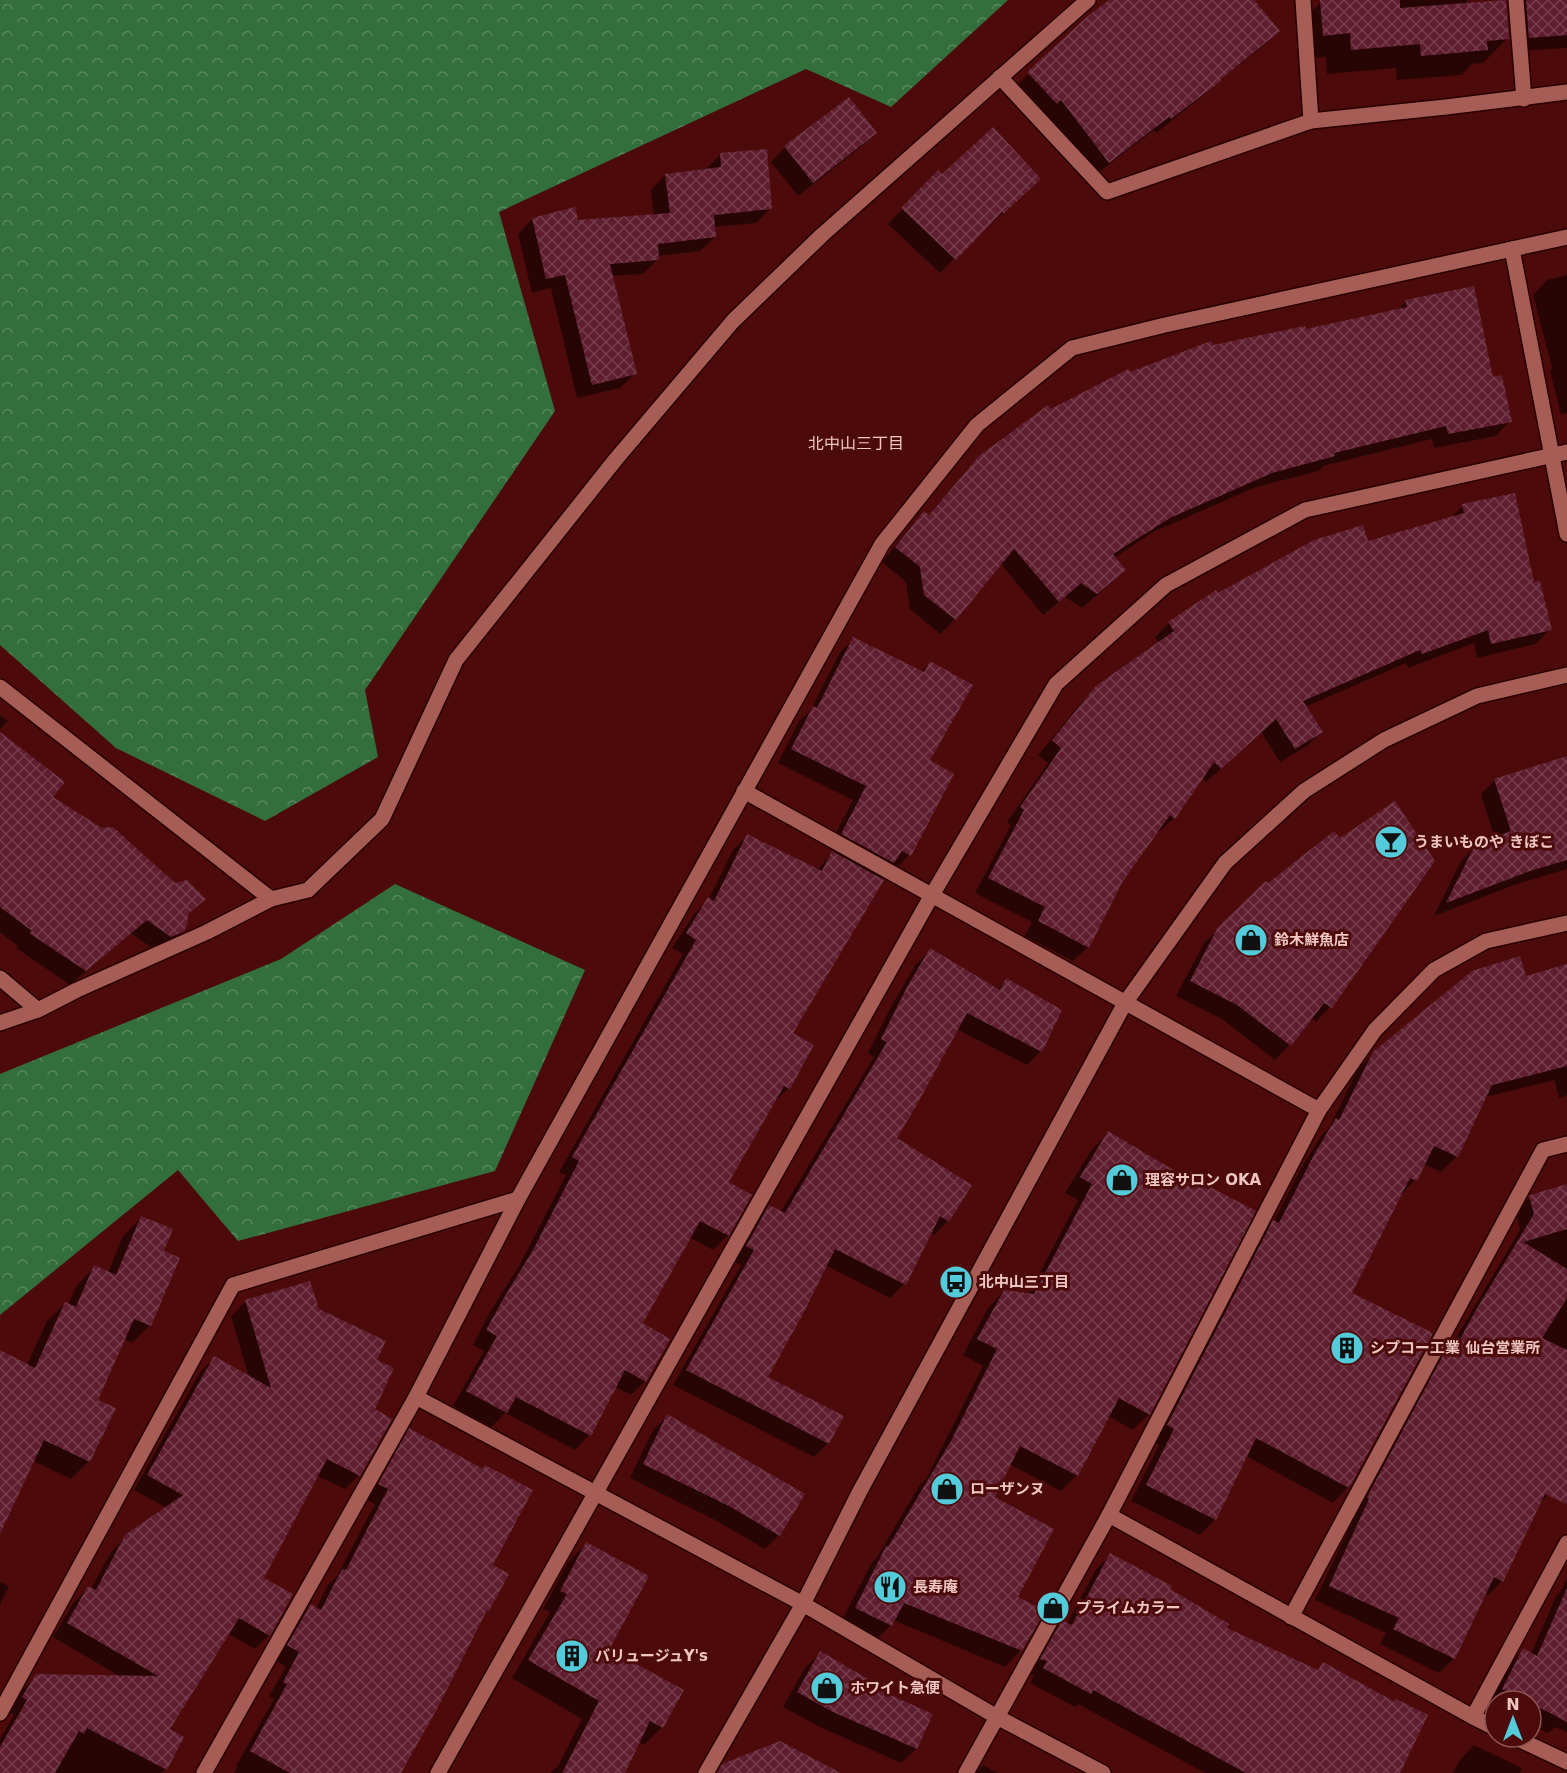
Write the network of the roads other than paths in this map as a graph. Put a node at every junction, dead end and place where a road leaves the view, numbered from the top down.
1 (1088, 0) edge
2 (1303, 0) edge
3 (1516, 0) edge
4 (1000, 77) junction
5 (1567, 92) edge
6 (1524, 99) junction
7 (1311, 121) junction
8 (1567, 237) edge
9 (1512, 249) junction
10 (1567, 452) edge
11 (1551, 456) junction
12 (1567, 534) edge
13 (1567, 675) edge
14 (0, 687) edge
15 (744, 790) junction
16 (932, 895) junction
17 (271, 899) junction
18 (1567, 923) edge
19 (0, 978) edge
20 (1125, 1003) junction
21 (38, 1010) junction
22 (0, 1023) edge
23 (1319, 1110) junction
24 (1567, 1144) edge
25 (518, 1199) junction
26 (416, 1396) junction
27 (596, 1493) junction
28 (1109, 1515) junction
29 (1567, 1543) edge
30 (803, 1604) junction
31 (1291, 1617) junction
32 (0, 1713) edge
33 (997, 1717) junction
34 (1473, 1717) junction
35 (1483, 1722) edge
36 (1539, 1749) edge
37 (1567, 1762) edge
38 (204, 1773) edge
39 (438, 1773) edge
40 (706, 1773) edge
41 (966, 1773) edge
42 (1103, 1773) edge

1 - 4 street
2 - 7 street
3 - 6 street
4 - 7 street
4 - 17 street
5 - 6 street
6 - 7 street
8 - 9 street
9 - 11 street
9 - 15 street
10 - 11 street
11 - 12 street
11 - 16 street
13 - 20 street
14 - 17 street
15 - 16 street
15 - 25 street
16 - 20 street
16 - 27 street
17 - 21 street
18 - 23 street
19 - 21 street
20 - 23 street
20 - 30 street
21 - 22 street
23 - 28 street
24 - 31 street
25 - 26 street
25 - 32 street
26 - 27 street
26 - 38 street
27 - 30 street
27 - 39 street
28 - 31 street
28 - 33 street
29 - 34 street
30 - 33 street
30 - 40 street
31 - 34 street
33 - 41 street
33 - 42 street
34 - 35 street
36 - 37 street

